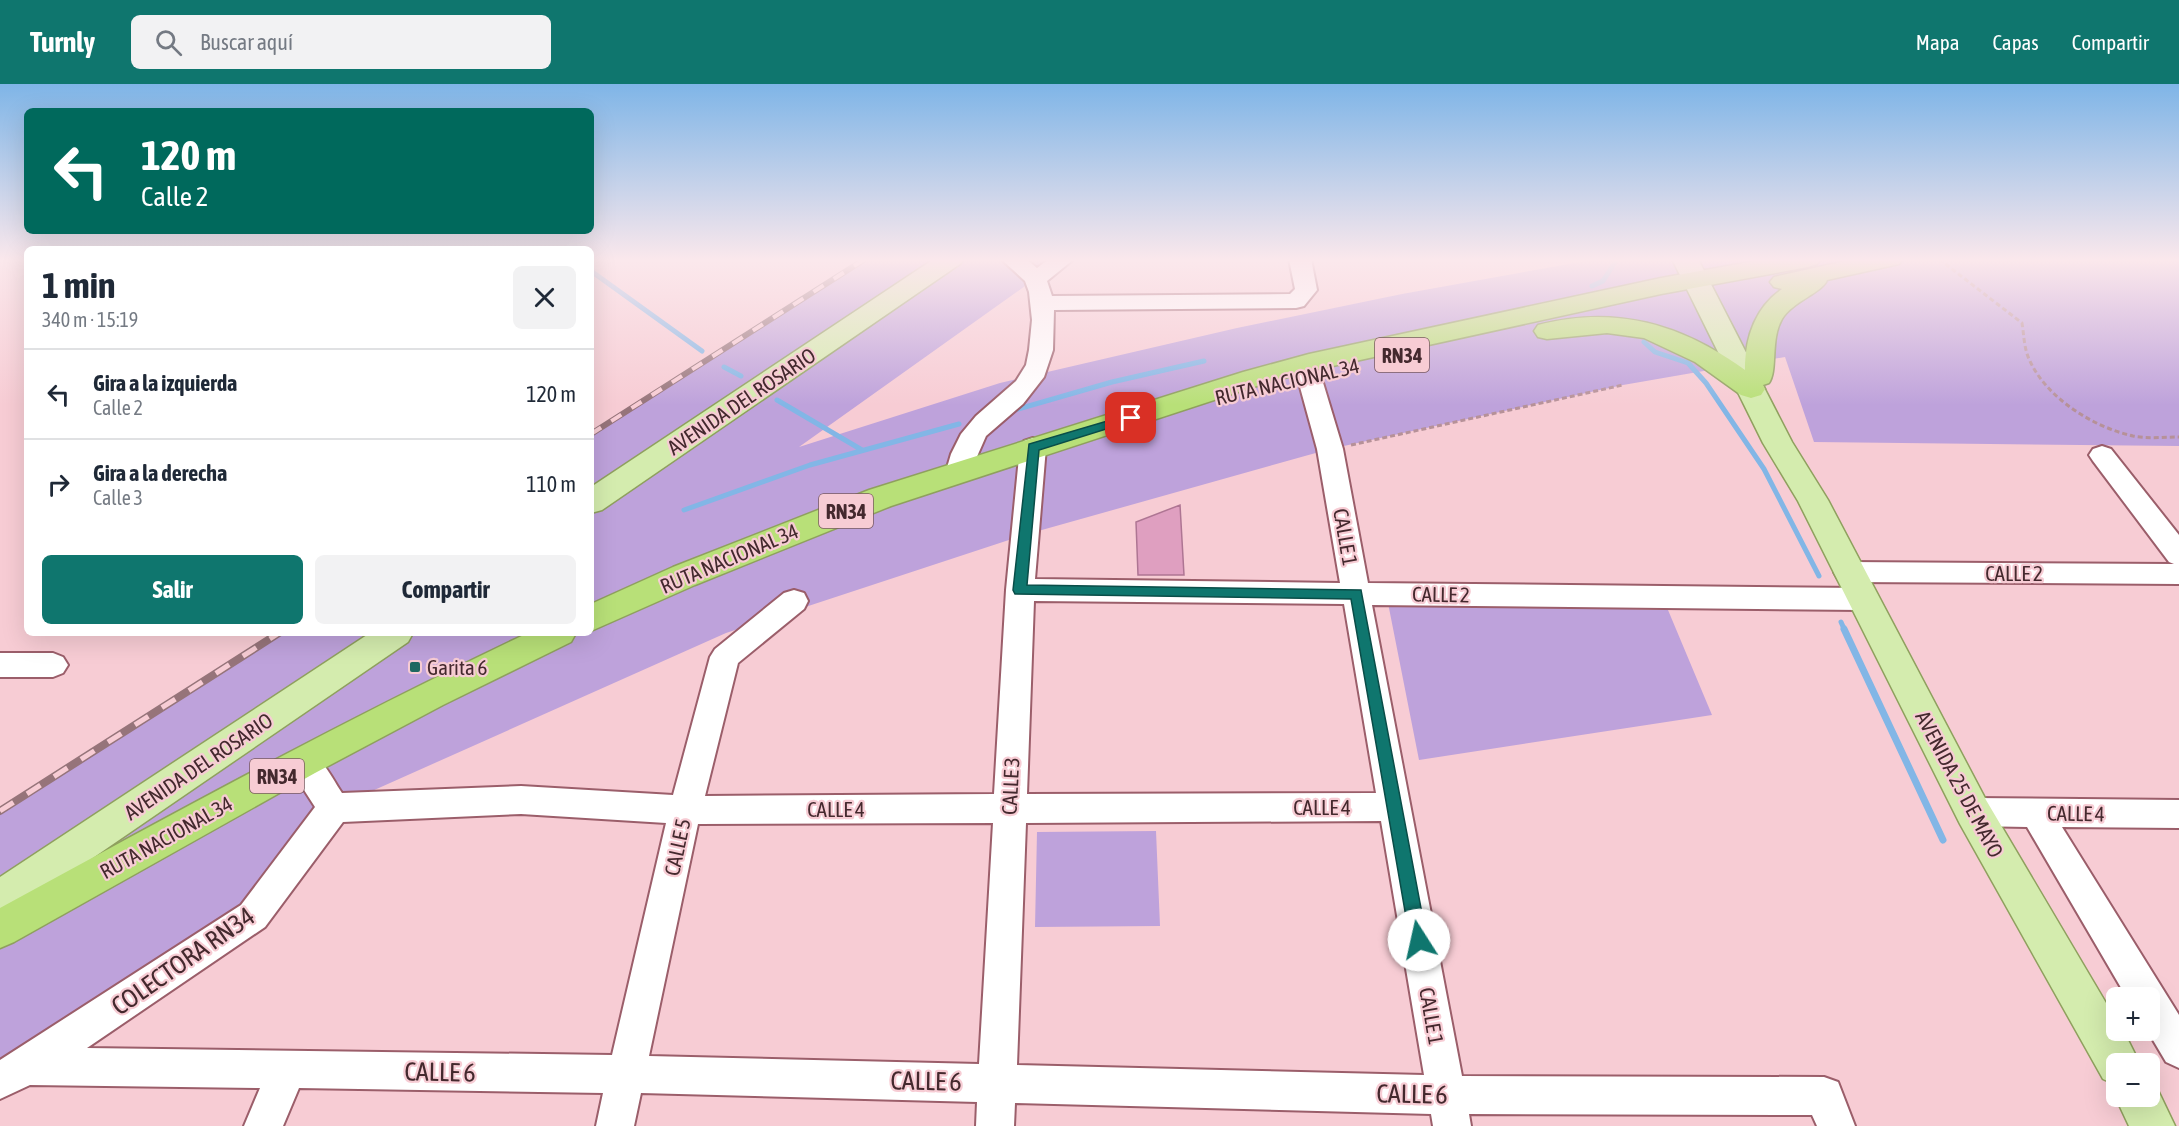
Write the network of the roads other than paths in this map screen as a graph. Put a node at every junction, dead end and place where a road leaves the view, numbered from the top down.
1 (879, 308) edge
2 (1042, 308) edge
3 (1564, 308) edge
4 (1599, 308) edge
5 (1716, 308) edge
6 (1775, 308) edge
7 (1495, 338) junction
8 (1309, 376) junction
9 (1755, 383) junction
10 (1109, 423) junction
11 (1033, 447) junction
12 (2102, 455) dead end
13 (959, 471) junction
14 (594, 500) edge
15 (2179, 555) edge
16 (2179, 574) edge
17 (1855, 585) junction
18 (1020, 590) junction
19 (1356, 594) junction
20 (794, 601) dead end
21 (594, 617) edge
22 (392, 636) edge
23 (553, 636) edge
24 (0, 665) edge
25 (53, 665) dead end
26 (302, 762) junction
27 (1395, 807) junction
28 (334, 808) junction
29 (1009, 808) junction
30 (685, 810) junction
31 (1973, 812) junction
32 (2036, 813) junction
33 (2179, 814) edge
34 (0, 899) edge
35 (0, 929) edge
36 (2140, 987) edge
37 (2160, 1018) edge
38 (2179, 1049) edge
39 (2112, 1053) edge
40 (288, 1070) junction
41 (14, 1073) edge
42 (627, 1074) junction
43 (998, 1083) junction
44 (2143, 1107) edge
45 (1450, 1111) edge
46 (1830, 1111) edge
47 (263, 1126) edge
48 (615, 1126) edge
49 (995, 1126) edge
50 (2153, 1126) edge

1 - 14 main road, AVENIDA DEL ROSARIO
2 - 13 street
3 - 10 highway, RUTA NACIONAL 34 / RN34
4 - 7 highway, RUTA NACIONAL 34 / RN34
5 - 9 main road, AVENIDA 25 DE MAYO
6 - 9 highway, RN34
7 - 8 highway, RUTA NACIONAL 34 / RN34
7 - 9 highway, RN34
8 - 10 highway, RUTA NACIONAL 34 / RN34
8 - 19 street, CALLE 1
9 - 17 main road, AVENIDA 25 DE MAYO
10 - 11 highway, RUTA NACIONAL 34 / RN34
11 - 13 highway, RUTA NACIONAL 34 / RN34
11 - 18 street, CALLE 3
12 - 15 street
13 - 21 highway, RUTA NACIONAL 34 / RN34
16 - 17 street, CALLE 2
17 - 19 street, CALLE 2
17 - 31 main road, AVENIDA 25 DE MAYO
18 - 19 street, CALLE 2
18 - 29 street, CALLE 3
19 - 27 street, CALLE 1
20 - 30 street, CALLE 5
22 - 34 main road, AVENIDA DEL ROSARIO
23 - 26 highway, RUTA NACIONAL 34 / RN34
24 - 25 street
26 - 28 street
26 - 35 highway, RUTA NACIONAL 34 / RN34
27 - 29 street, CALLE 4
27 - 45 street, CALLE 1
28 - 30 street, CALLE 4
28 - 41 street, COLECTORA RN34
29 - 30 street, CALLE 4
29 - 43 street, CALLE 3
30 - 42 street, CALLE 5
31 - 32 street, CALLE 4
31 - 39 main road, AVENIDA 25 DE MAYO
32 - 33 street, CALLE 4
32 - 36 street
37 - 38 street
40 - 41 street, CALLE 6
40 - 42 street, CALLE 6
40 - 47 street
42 - 43 street, CALLE 6
42 - 48 street, CALLE 5
43 - 45 street, CALLE 6
43 - 49 street, CALLE 3
44 - 50 main road
45 - 46 street, CALLE 6

